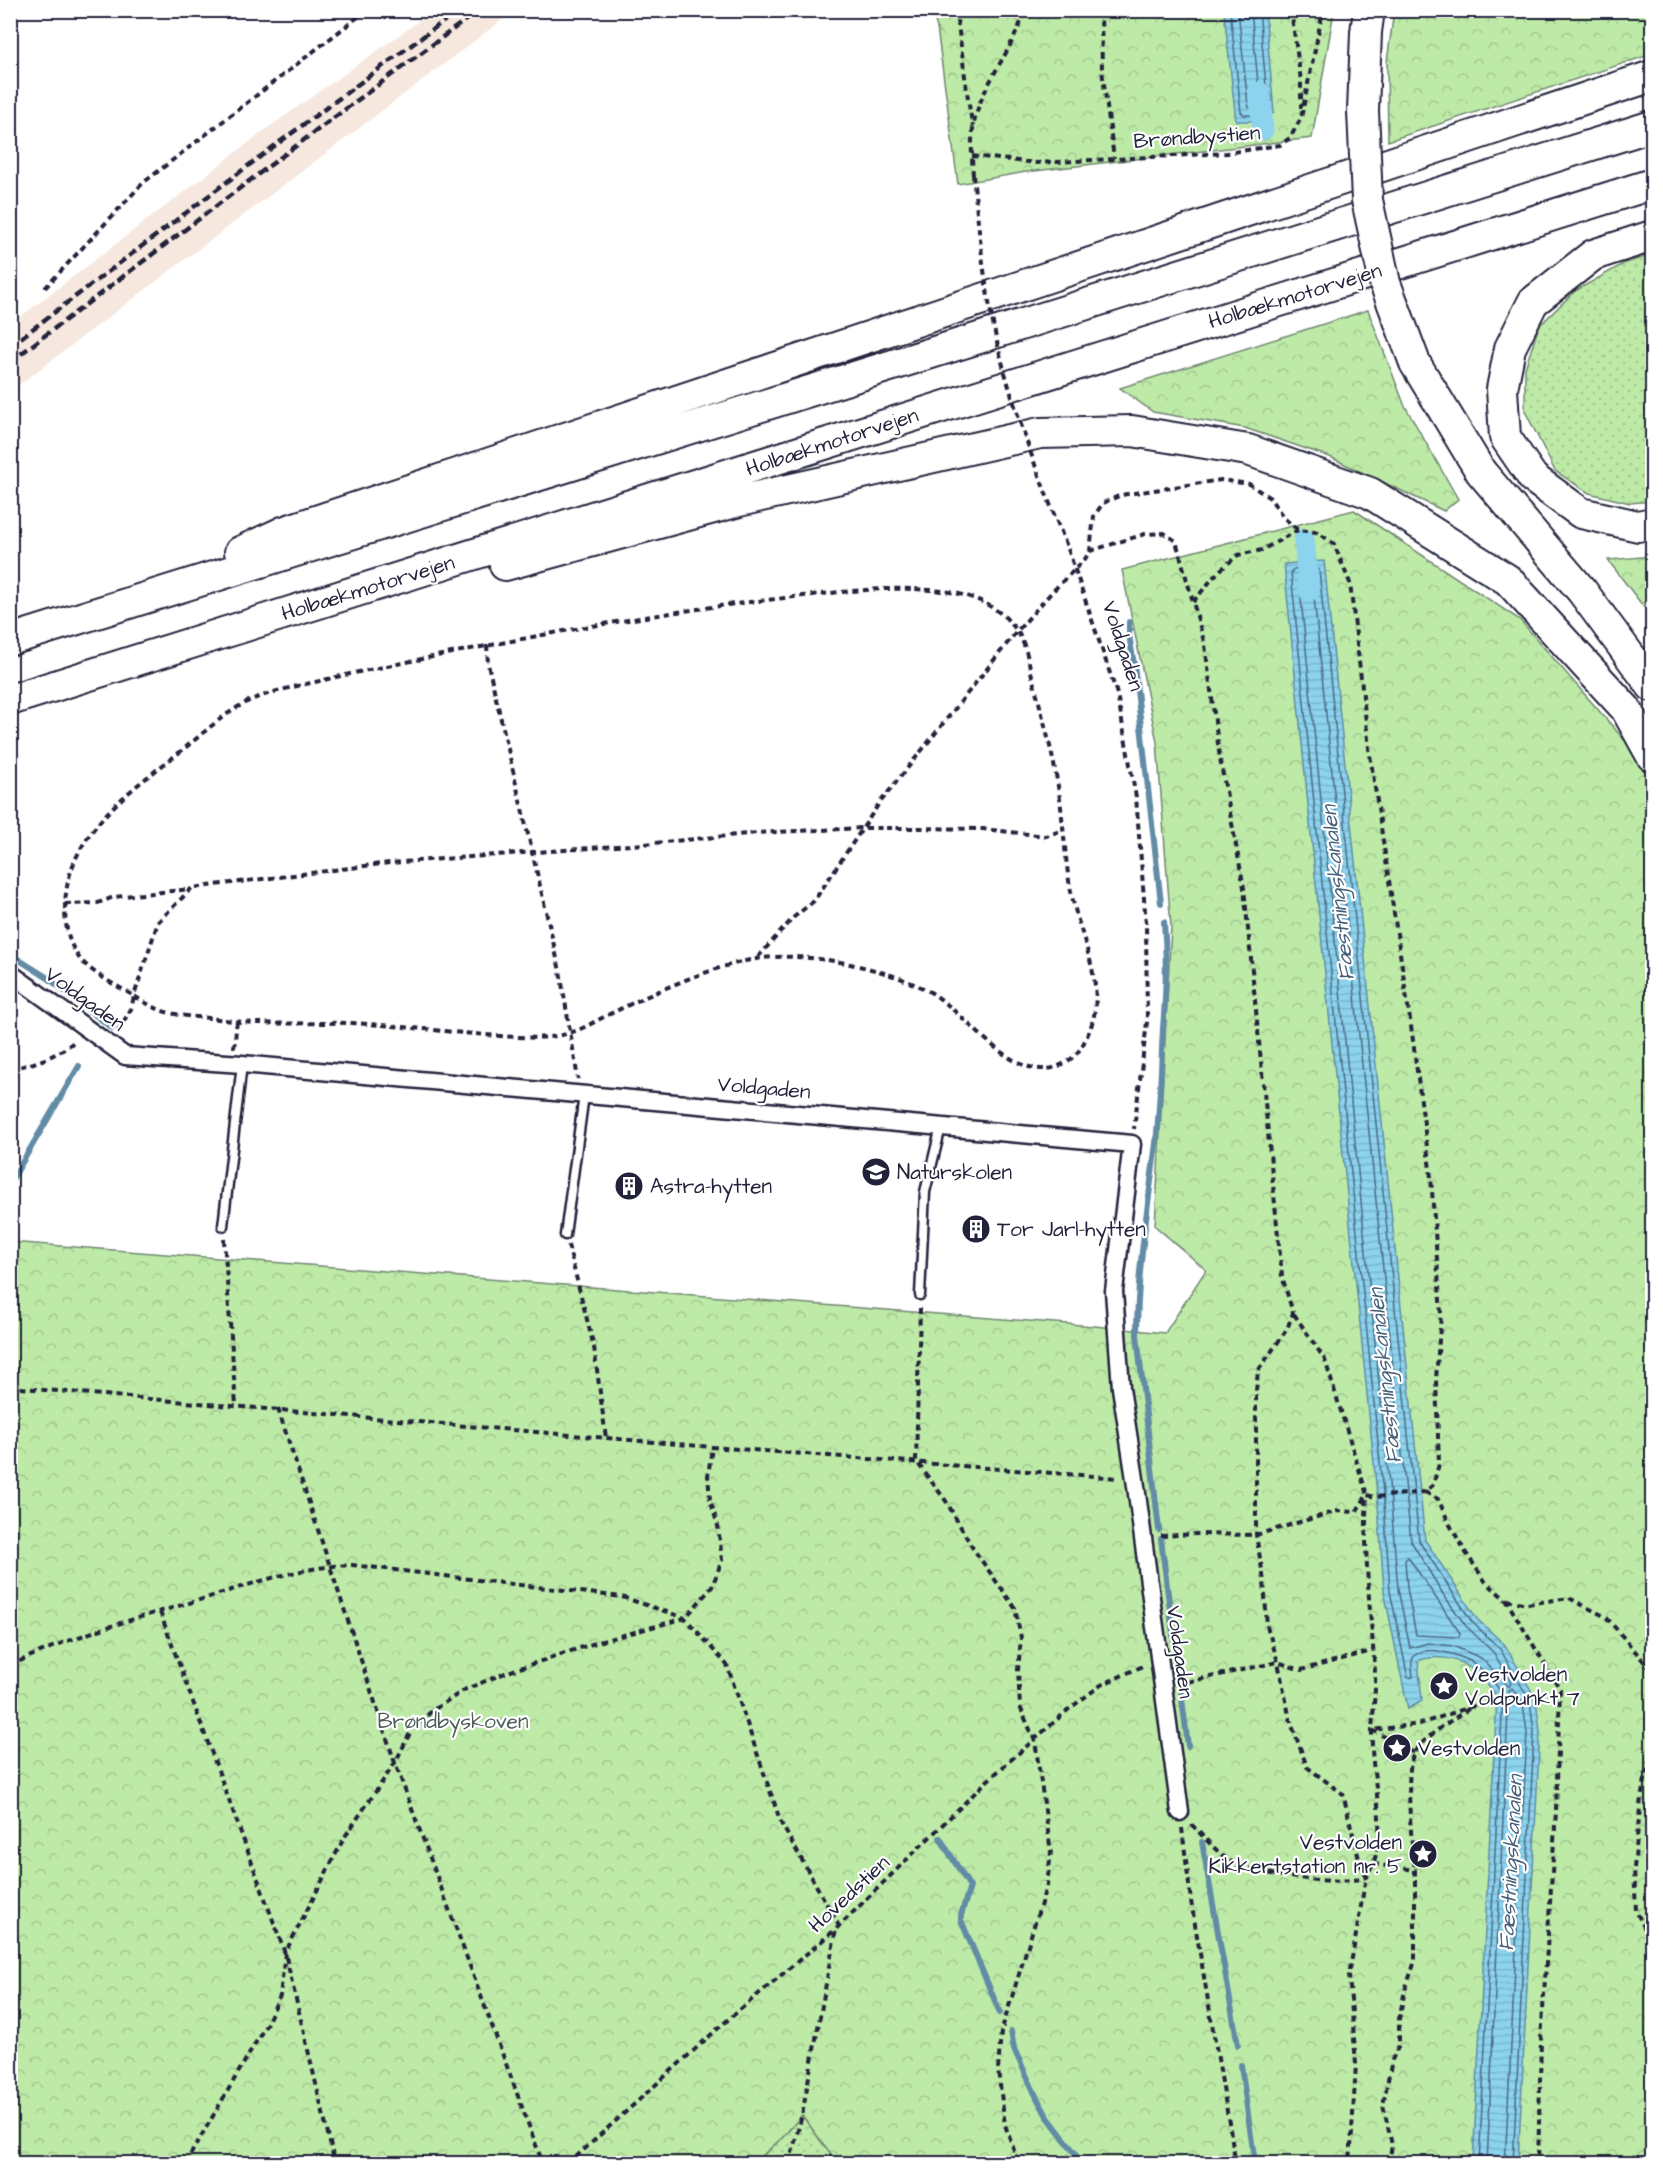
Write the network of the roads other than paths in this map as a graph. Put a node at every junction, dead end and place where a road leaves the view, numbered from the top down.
1 (1369, 10) edge
2 (1653, 76) edge
3 (1653, 126) edge
4 (1653, 184) edge
5 (1653, 236) edge
6 (1653, 523) edge
7 (138, 600) junction
8 (303, 609) junction
9 (10, 640) edge
10 (1653, 686) edge
11 (10, 700) edge
12 (1653, 756) edge
13 (10, 973) edge
14 (238, 1064) junction
15 (582, 1094) junction
16 (941, 1127) junction
17 (223, 1226) road end
18 (565, 1235) road end
19 (920, 1296) road end
20 (1180, 1812) road end

1 - 10 highway, bridge
2 - 7 highway
3 - 7 highway
4 - 8 highway, Holbækmotorvejen
5 - 6 highway
7 - 9 highway
8 - 11 highway, Holbækmotorvejen
8 - 12 highway
13 - 14 street, Voldgaden
14 - 15 street, Voldgaden
14 - 17 lane
15 - 16 street, Voldgaden
15 - 18 lane
16 - 19 lane
16 - 20 street, Voldgaden

